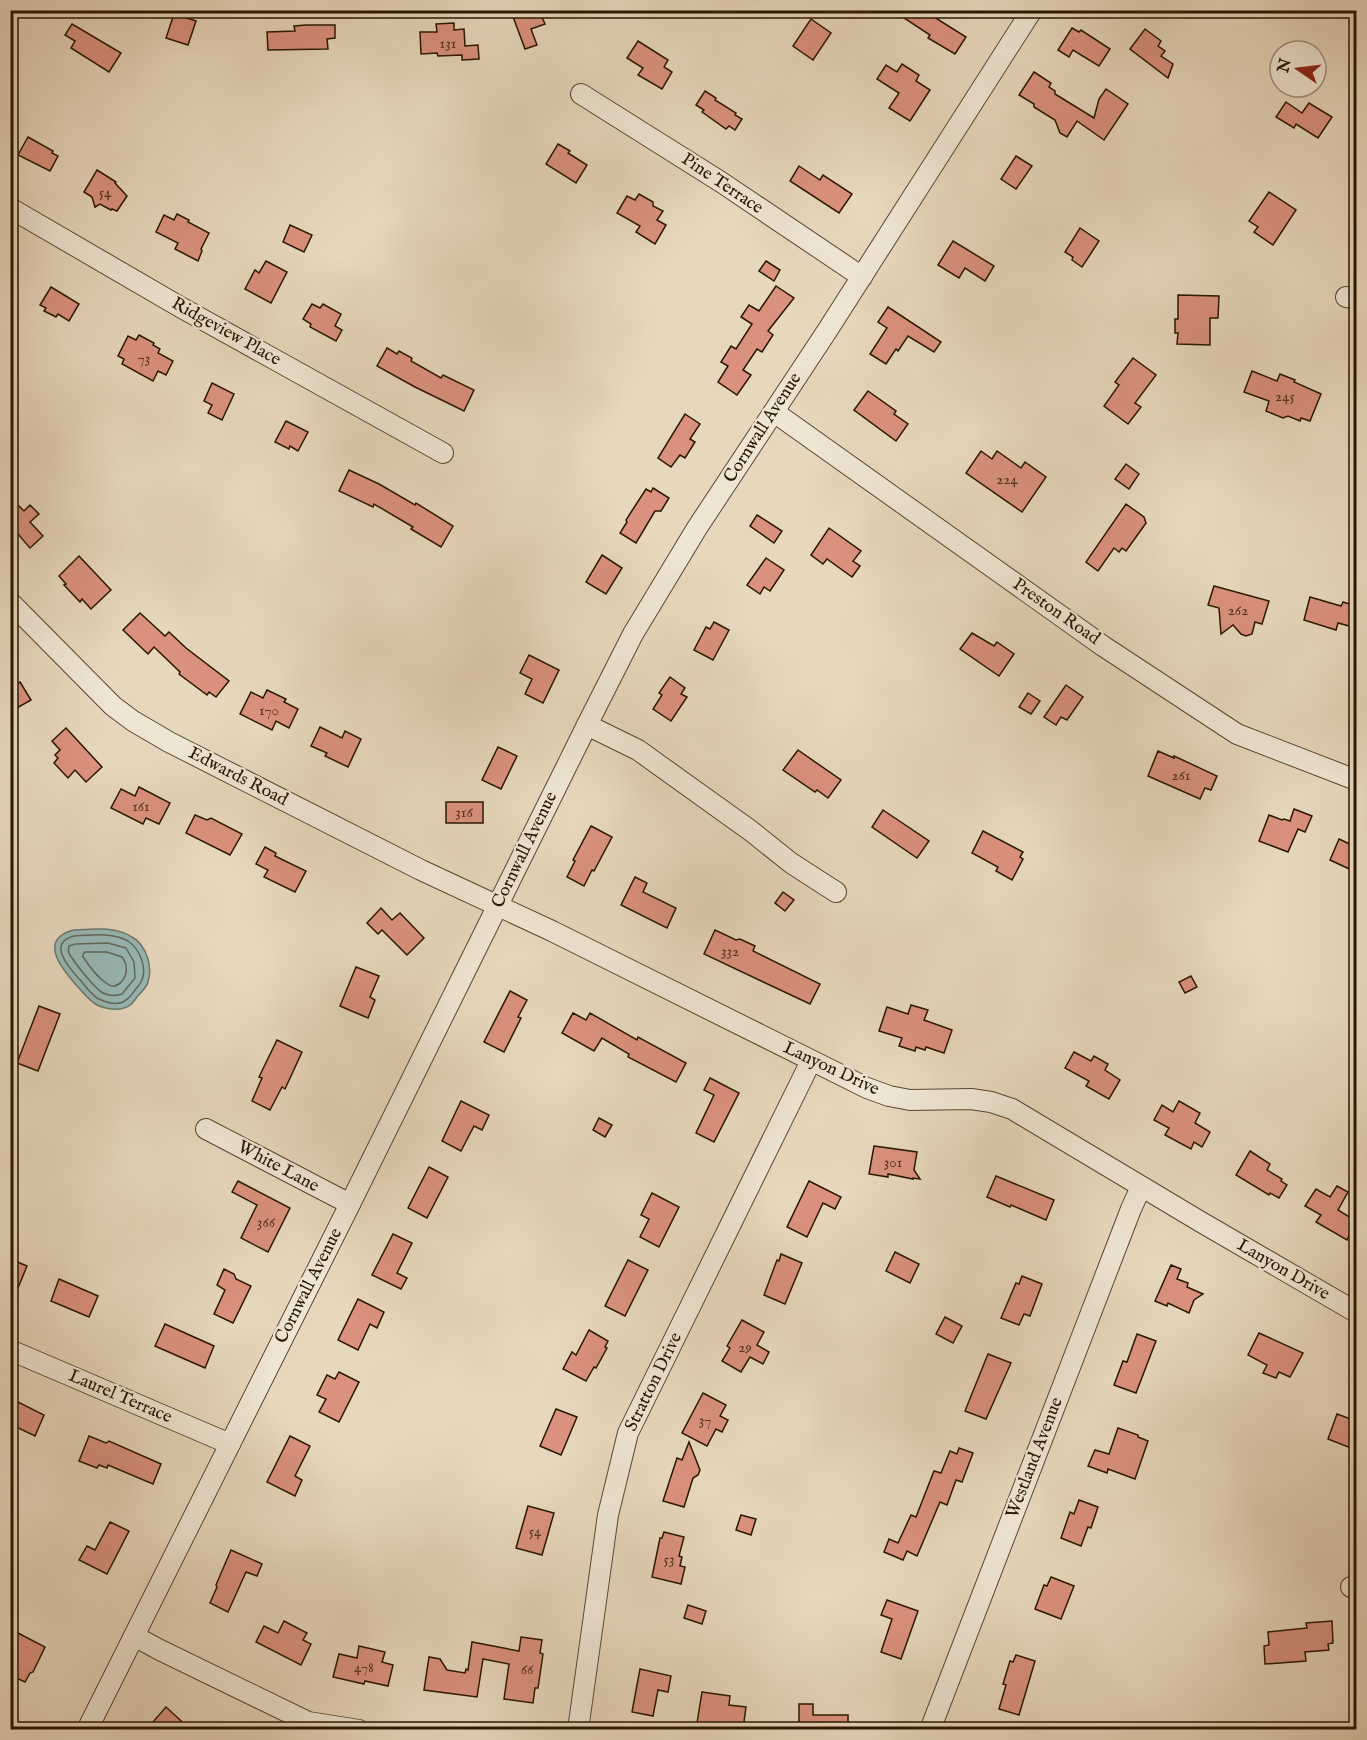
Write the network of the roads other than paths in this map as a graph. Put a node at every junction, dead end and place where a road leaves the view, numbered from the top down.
1 (1032, 10) edge
2 (581, 94) dead end
3 (10, 208) edge
4 (862, 277) junction
5 (774, 412) junction
6 (443, 453) dead end
7 (11, 604) edge
8 (587, 725) junction
9 (1356, 780) edge
10 (836, 892) dead end
11 (497, 906) junction
12 (811, 1060) junction
13 (206, 1129) dead end
14 (1141, 1187) junction
15 (350, 1204) junction
16 (1356, 1312) edge
17 (10, 1350) edge
18 (230, 1444) junction
19 (134, 1636) junction
20 (87, 1730) edge
21 (359, 1730) edge
22 (578, 1730) edge
23 (930, 1730) edge

1 - 4 street, Cornwall Avenue
2 - 4 street, Pine Terrace
3 - 6 street, Ridgeview Place
4 - 5 street, Cornwall Avenue
5 - 8 street, Cornwall Avenue
5 - 9 street, Preston Road
7 - 11 street, Edwards Road
8 - 10 street
8 - 11 street, Cornwall Avenue
11 - 12 street, Lanyon Drive
11 - 15 street, Cornwall Avenue
12 - 14 street, Lanyon Drive
12 - 22 street, Stratton Drive
13 - 15 street, White Lane
14 - 16 street, Lanyon Drive
14 - 23 street, Westland Avenue
15 - 18 street, Cornwall Avenue
17 - 18 street, Laurel Terrace
18 - 19 street, Cornwall Avenue
19 - 20 street, Cornwall Avenue
19 - 21 street

